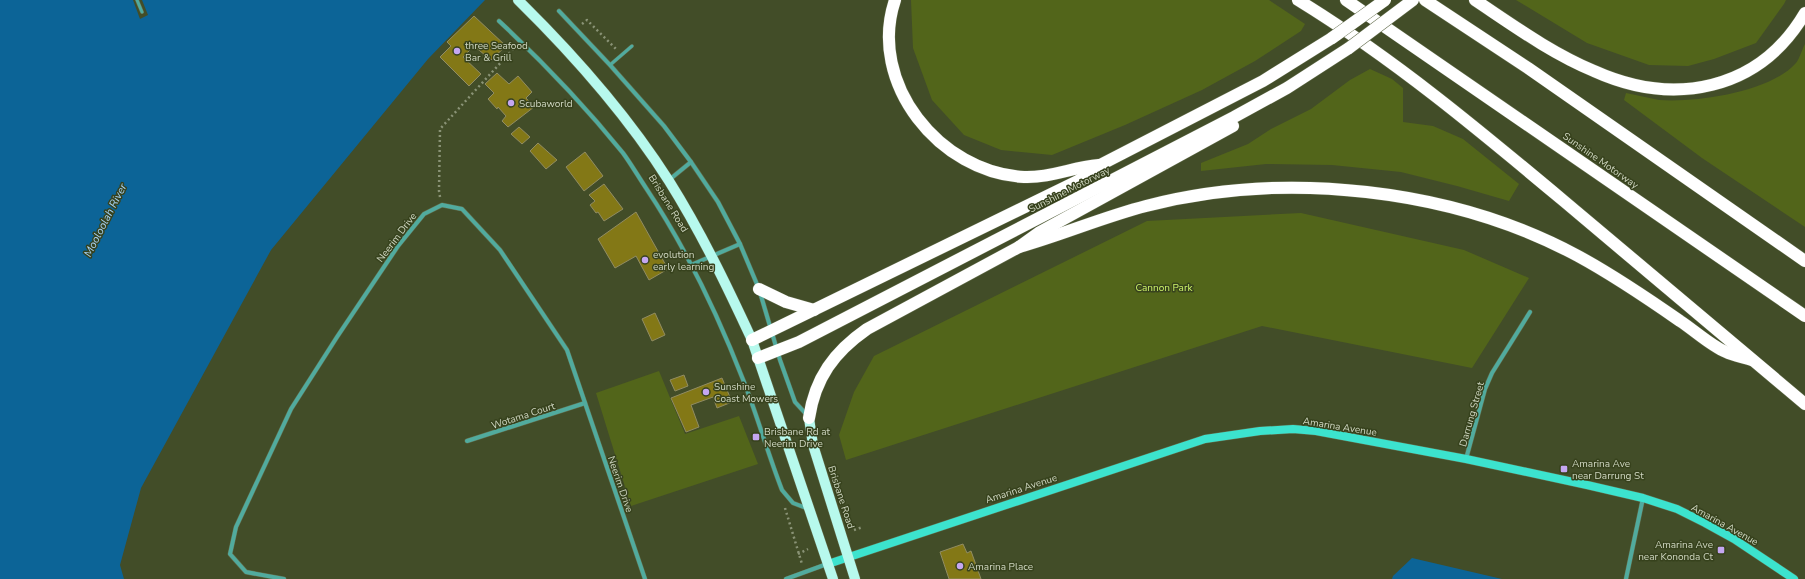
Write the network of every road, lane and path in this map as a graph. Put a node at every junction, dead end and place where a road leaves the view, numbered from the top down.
1 (137, 0) edge
2 (518, 0) edge
3 (895, 0) edge
4 (1298, 0) edge
5 (1346, 0) edge
6 (1385, 0) edge
7 (1413, 0) edge
8 (1425, 0) edge
9 (1475, 0) edge
10 (142, 12) dead end
11 (559, 12) dead end
12 (1805, 13) edge
13 (499, 21) dead end
14 (576, 30) junction
15 (521, 41) junction
16 (632, 46) dead end
17 (622, 54) junction
18 (610, 65) junction
19 (1258, 104) junction
20 (691, 162) junction
21 (1102, 164) junction
22 (669, 180) junction
23 (442, 205) junction
24 (740, 244) junction
25 (1019, 247) junction
26 (711, 255) junction
27 (1805, 261) edge
28 (691, 265) junction
29 (759, 289) junction
30 (814, 310) junction
31 (1530, 312) dead end
32 (1805, 316) edge
33 (772, 331) junction
34 (752, 340) junction
35 (778, 350) junction
36 (758, 358) junction
37 (1752, 360) junction
38 (585, 403) junction
39 (1805, 404) edge
40 (809, 418) junction
41 (467, 441) dead end
42 (1466, 459) junction
43 (1643, 498) junction
44 (810, 510) junction
45 (789, 522) dead end
46 (863, 527) dead end
47 (854, 530) dead end
48 (808, 549) dead end
49 (798, 554) junction
50 (849, 557) junction
51 (828, 564) junction
52 (804, 573) junction
53 (284, 579) edge
54 (645, 579) edge
55 (786, 579) edge
56 (833, 579) edge
57 (855, 579) edge
58 (1626, 579) edge
59 (1794, 579) edge

1 - 10 lane
2 - 22 main road, Brisbane Road
3 - 21 highway
4 - 37 highway
5 - 32 highway, Sunshine Motorway
6 - 21 highway, Sunshine Motorway, bridge
7 - 19 highway, Sunshine Motorway, bridge
8 - 27 highway
9 - 12 highway
11 - 14 street
13 - 15 street, Brisbane Road
14 - 17 path
14 - 18 street
15 - 23 path
15 - 28 street, Brisbane Road
16 - 17 lane
17 - 18 lane
18 - 20 street
19 - 25 highway
19 - 35 highway, Sunshine Motorway
20 - 22 street, Brisbane Road
20 - 24 street
21 - 30 highway, Sunshine Motorway
22 - 26 main road, Brisbane Road
23 - 38 street, Neerim Drive
23 - 53 street, Neerim Drive
24 - 26 street
24 - 29 street
25 - 37 highway
25 - 40 highway
26 - 28 street
26 - 34 main road, Brisbane Road
28 - 44 street, Brisbane Road
29 - 30 highway
29 - 33 street
30 - 33 highway, Sunshine Motorway
31 - 42 street, Darrung Street
33 - 34 highway, Sunshine Motorway
33 - 35 street
34 - 36 main road, Brisbane Road
35 - 36 highway, Sunshine Motorway
35 - 40 street
36 - 44 main road, Brisbane Road
37 - 39 highway
38 - 41 street, Wotama Court
38 - 54 street, Neerim Drive
40 - 50 main road, Brisbane Road
42 - 43 street, Amarina Avenue
42 - 50 street, Amarina Avenue
43 - 58 street
43 - 59 street, Amarina Avenue
44 - 51 main road, Brisbane Road
45 - 49 path
46 - 47 path
48 - 49 path
49 - 52 path
50 - 51 street, Amarina Avenue
50 - 57 main road, Brisbane Road
51 - 52 street
51 - 56 main road, Brisbane Road
52 - 55 street

